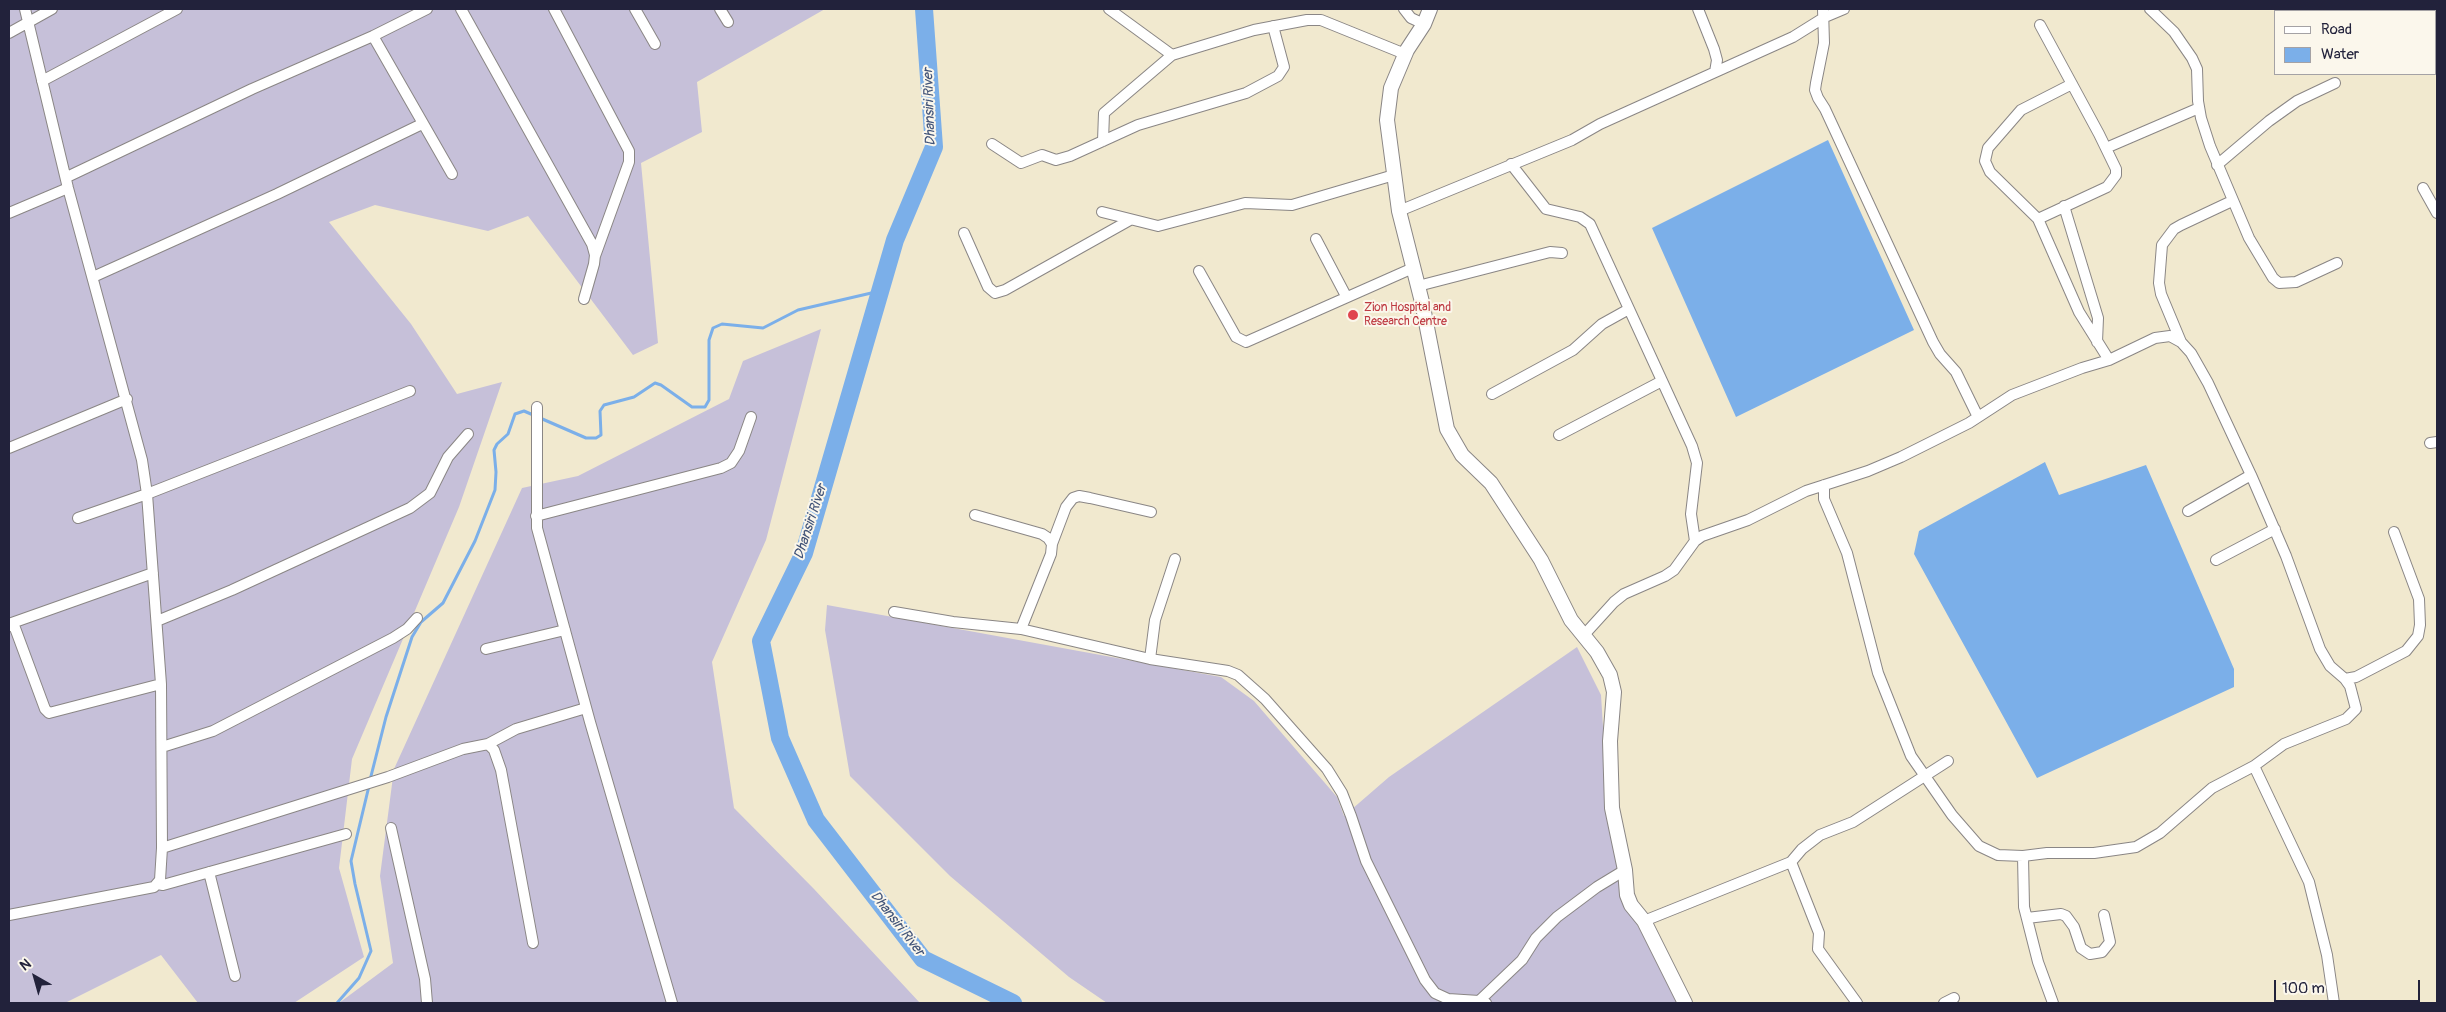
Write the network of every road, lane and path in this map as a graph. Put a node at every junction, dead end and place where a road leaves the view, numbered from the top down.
1 (25, 9) edge
2 (52, 9) edge
3 (177, 9) edge
4 (427, 9) edge
5 (461, 9) edge
6 (554, 9) edge
7 (635, 9) edge
8 (720, 9) edge
9 (1109, 9) edge
10 (1404, 9) edge
11 (1430, 9) edge
12 (1698, 9) edge
13 (1844, 9) edge
14 (2150, 9) edge
15 (1824, 13) edge
16 (28, 22) junction
17 (728, 22) dead end
18 (1424, 24) junction
19 (2040, 25) dead end
20 (1273, 26) junction
21 (9, 33) edge
22 (373, 36) junction
23 (655, 44) dead end
24 (1405, 54) junction
25 (1172, 55) junction
26 (1715, 72) junction
27 (42, 81) junction
28 (2072, 84) junction
29 (2334, 84) dead end
30 (2199, 108) junction
31 (422, 124) junction
32 (1104, 141) junction
33 (992, 144) dead end
34 (2106, 148) junction
35 (1512, 164) junction
36 (2217, 165) junction
37 (452, 174) dead end
38 (1394, 175) junction
39 (67, 177) junction
40 (68, 188) junction
41 (2423, 188) dead end
42 (2232, 201) junction
43 (2064, 206) junction
44 (1398, 211) junction
45 (1102, 212) dead end
46 (9, 213) edge
47 (2437, 213) edge
48 (2038, 219) junction
49 (1130, 220) junction
50 (964, 233) dead end
51 (1316, 239) dead end
52 (1562, 254) dead end
53 (595, 256) junction
54 (2337, 263) dead end
55 (1413, 268) junction
56 (1199, 271) dead end
57 (94, 277) junction
58 (1418, 286) junction
59 (1346, 296) junction
60 (584, 299) dead end
61 (1630, 309) junction
62 (2097, 342) junction
63 (2181, 342) junction
64 (2109, 360) junction
65 (1662, 381) junction
66 (410, 391) dead end
67 (1492, 394) dead end
68 (127, 399) junction
69 (537, 407) dead end
70 (751, 417) dead end
71 (1978, 417) junction
72 (468, 434) dead end
73 (1559, 435) dead end
74 (9, 448) edge
75 (2251, 475) junction
76 (1824, 485) junction
77 (147, 494) junction
78 (2188, 511) dead end
79 (1151, 512) dead end
80 (975, 515) dead end
81 (536, 516) junction
82 (78, 518) dead end
83 (2275, 529) junction
84 (2394, 532) dead end
85 (1694, 540) junction
86 (1052, 544) junction
87 (1175, 559) dead end
88 (2216, 560) dead end
89 (153, 572) junction
90 (894, 612) dead end
91 (416, 618) dead end
92 (157, 621) junction
93 (9, 624) edge
94 (1021, 629) junction
95 (565, 630) junction
96 (1584, 634) junction
97 (486, 649) dead end
98 (1150, 659) junction
99 (2345, 679) junction
100 (161, 684) junction
101 (586, 708) junction
102 (488, 744) junction
103 (162, 747) junction
104 (1948, 761) dead end
105 (2254, 766) junction
106 (1924, 777) junction
107 (391, 828) dead end
108 (346, 834) dead end
109 (162, 848) junction
110 (2023, 856) junction
111 (1791, 862) junction
112 (1625, 870) junction
113 (209, 872) junction
114 (158, 884) junction
115 (2104, 914) dead end
116 (9, 915) edge
117 (2027, 918) junction
118 (1644, 921) junction
119 (533, 943) dead end
120 (235, 976) dead end
121 (1954, 998) dead end
122 (1482, 1002) edge
123 (427, 1003) edge
124 (672, 1003) edge
125 (1685, 1003) edge
126 (1857, 1003) edge
127 (1944, 1003) edge
128 (2053, 1003) edge
129 (2334, 1003) edge

1 - 16 street
2 - 16 street
3 - 27 street
4 - 22 street
5 - 53 street
6 - 53 street
7 - 23 street
8 - 17 street
9 - 25 street
10 - 18 street
11 - 18 street
12 - 26 street
13 - 15 street
14 - 30 street
15 - 26 street
15 - 71 street
16 - 21 street
16 - 27 street
18 - 24 street
19 - 28 street
20 - 24 street
20 - 25 street
20 - 32 street
22 - 31 street
22 - 39 street
24 - 38 street
25 - 32 street
26 - 35 street
27 - 39 street
28 - 34 street
28 - 48 street
29 - 36 street
30 - 34 street
30 - 36 street
31 - 37 street
31 - 57 street
32 - 33 street
34 - 43 street
35 - 44 street
35 - 61 street
36 - 42 street
38 - 44 street
38 - 49 street
39 - 40 street
40 - 46 street
40 - 57 street
41 - 47 street
42 - 54 street
42 - 63 street
43 - 48 street
43 - 62 street
44 - 55 street
45 - 49 street
48 - 62 street
49 - 50 street
51 - 59 street
52 - 58 street
53 - 60 street
55 - 58 street
55 - 59 street
56 - 59 street
57 - 68 street
58 - 96 street
61 - 65 street
61 - 67 street
62 - 64 street
63 - 64 street
63 - 75 street
64 - 71 street
65 - 73 street
65 - 85 street
66 - 77 street
68 - 74 street
68 - 77 street
69 - 81 street
70 - 81 street
71 - 76 street
72 - 92 street
75 - 78 street
75 - 83 street
76 - 85 street
76 - 106 street
77 - 82 street
77 - 89 street
79 - 86 street
80 - 86 street
81 - 95 street
83 - 88 street
83 - 99 street
84 - 99 street
85 - 96 street
86 - 94 street
87 - 98 street
89 - 92 street
89 - 93 street
90 - 94 street
91 - 103 street
92 - 100 street
93 - 100 street
94 - 98 street
95 - 97 street
95 - 101 street
96 - 112 street
98 - 122 street
99 - 105 street
100 - 103 street
101 - 102 street
101 - 124 street
102 - 109 street
102 - 119 street
103 - 109 street
104 - 106 street
105 - 110 street
105 - 129 street
106 - 110 street
106 - 111 street
107 - 123 street
108 - 113 street
109 - 114 street
110 - 117 street
111 - 118 street
111 - 126 street
112 - 118 street
112 - 122 street
113 - 114 street
113 - 120 street
114 - 116 street
115 - 117 street
117 - 128 street
118 - 125 street
121 - 127 street

